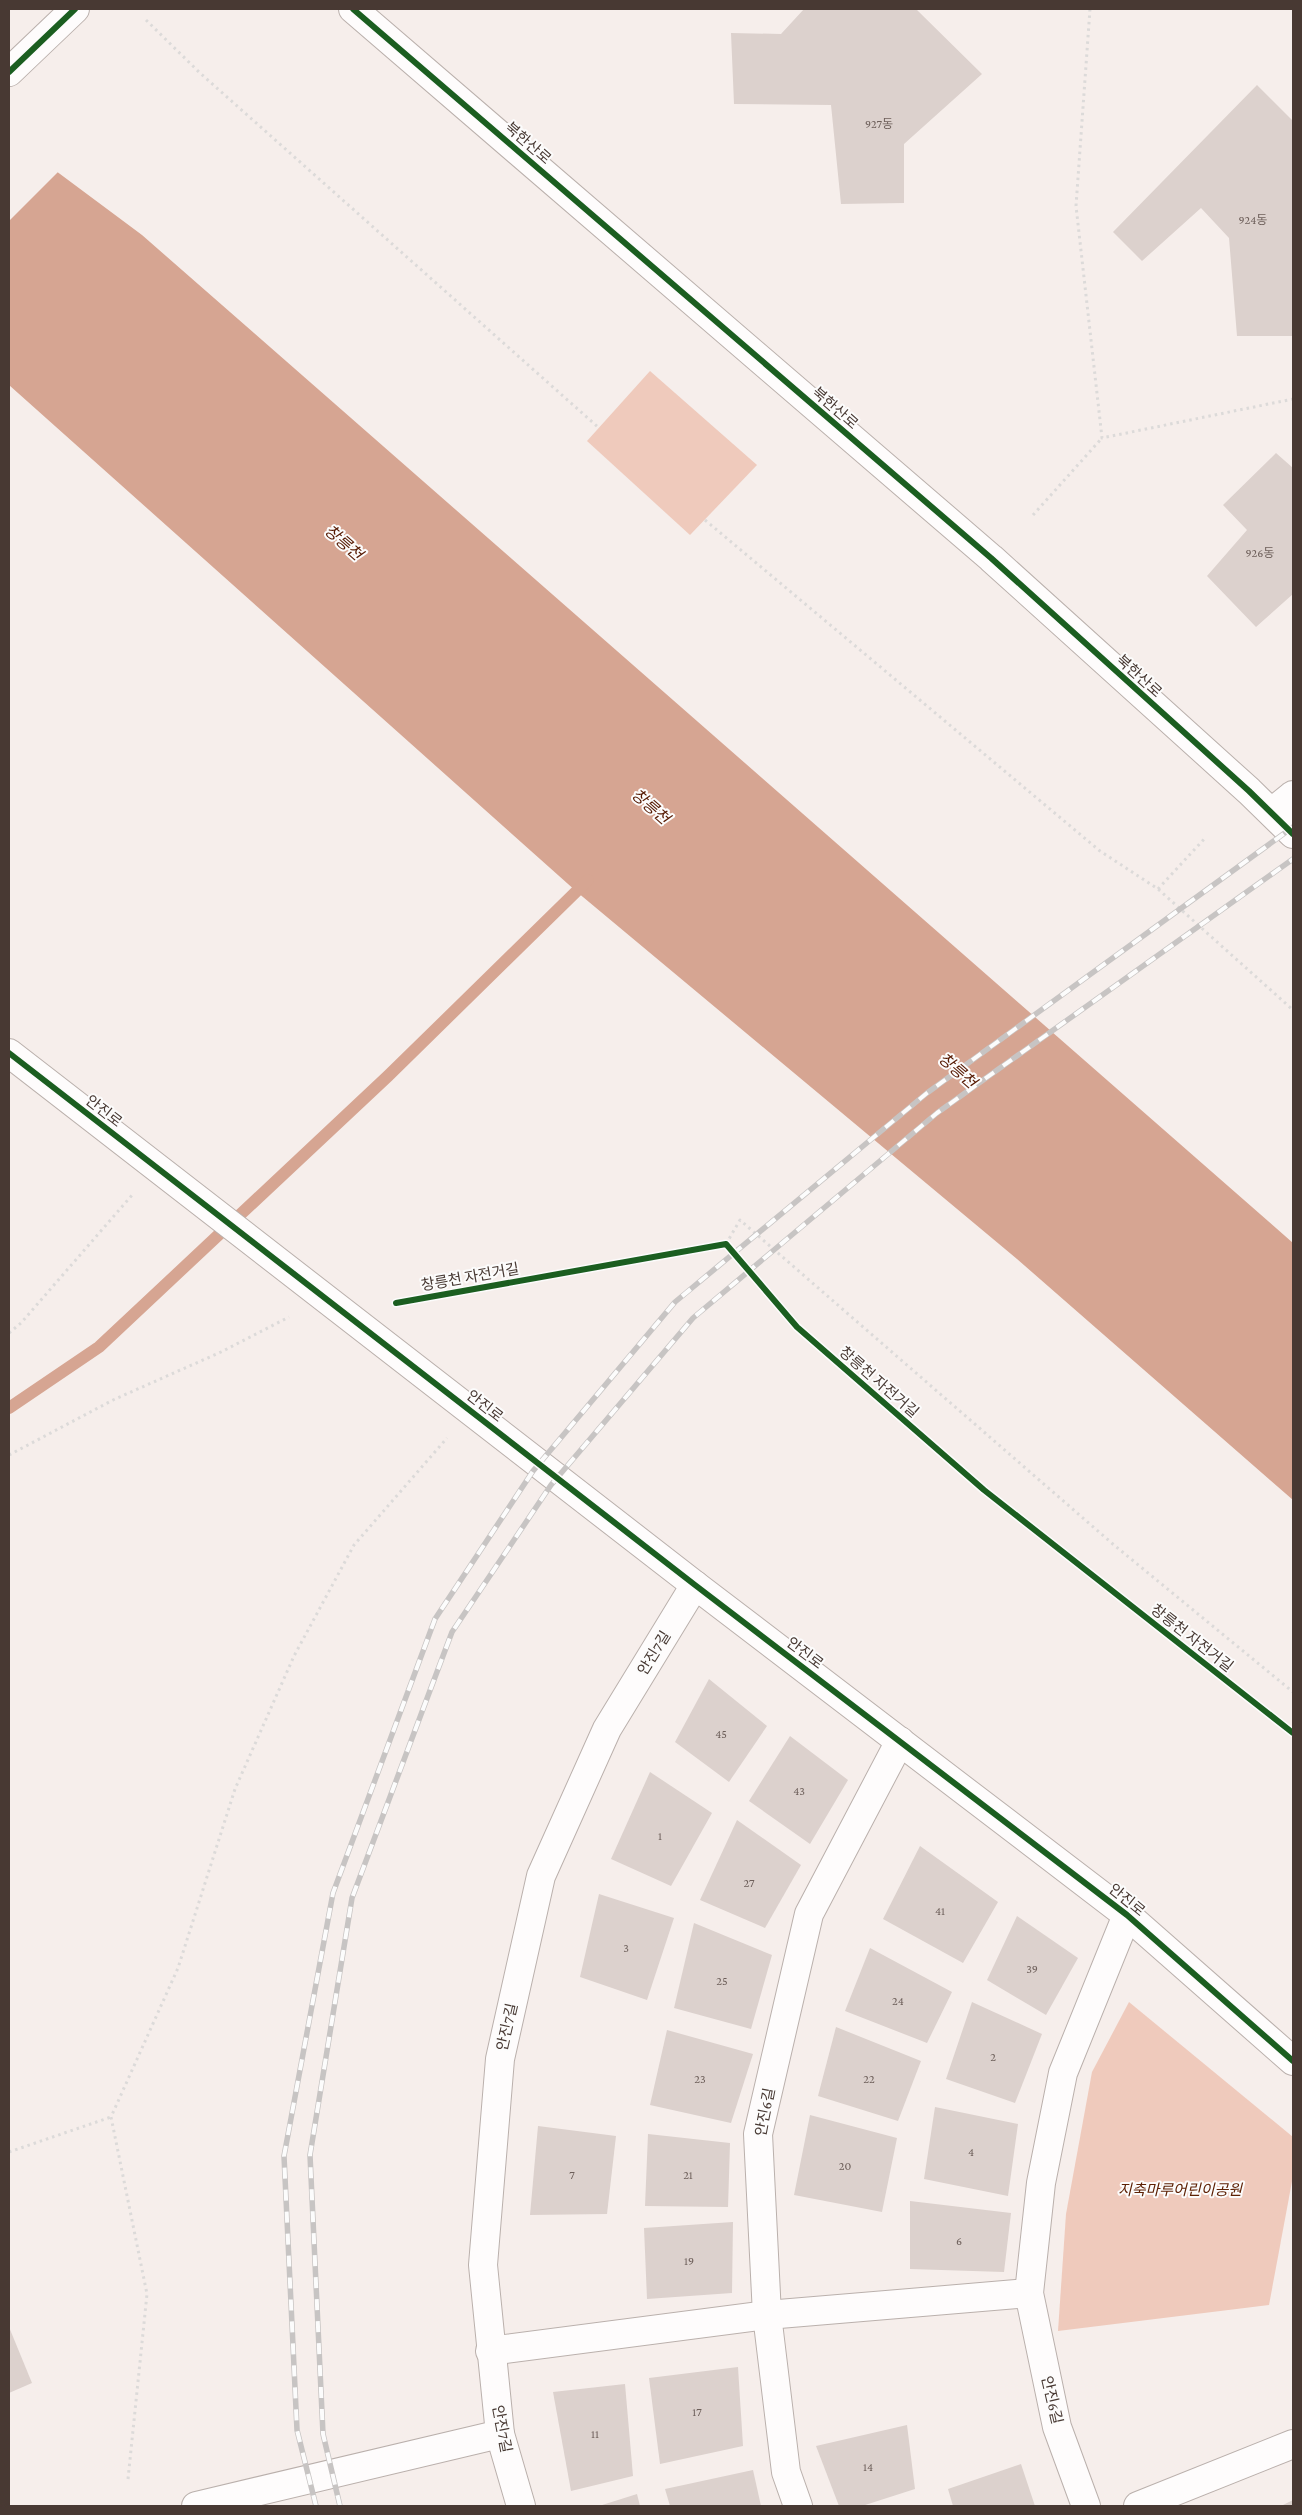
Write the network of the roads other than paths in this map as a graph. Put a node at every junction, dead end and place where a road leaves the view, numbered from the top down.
1 (76, 9) edge
2 (353, 9) edge
3 (10, 71) edge
4 (1293, 795) edge
5 (1272, 812) junction
6 (1293, 834) edge
7 (9, 1053) edge
8 (696, 1585) junction
9 (900, 1741) junction
10 (1127, 1915) junction
11 (1293, 2061) edge
12 (1029, 2292) junction
13 (767, 2315) junction
14 (490, 2351) junction
15 (500, 2434) junction
16 (1293, 2444) edge
17 (196, 2506) edge
18 (521, 2506) edge
19 (798, 2506) edge
20 (1086, 2506) edge
21 (1138, 2506) edge

1 - 3 street
2 - 5 street, 북한산로
4 - 5 street
5 - 6 street, 북한산로
7 - 8 street, 안진로
8 - 9 street, 안진로
8 - 14 street, 안진7길
9 - 10 street, 안진로
9 - 13 street, 안진6길
10 - 11 street, 안진로
10 - 12 street, 안진6길
12 - 13 street
12 - 20 street, 안진6길
13 - 14 street
13 - 19 street, 안진6길
14 - 15 street, 안진7길
15 - 17 street
15 - 18 street, 안진7길
16 - 21 street

